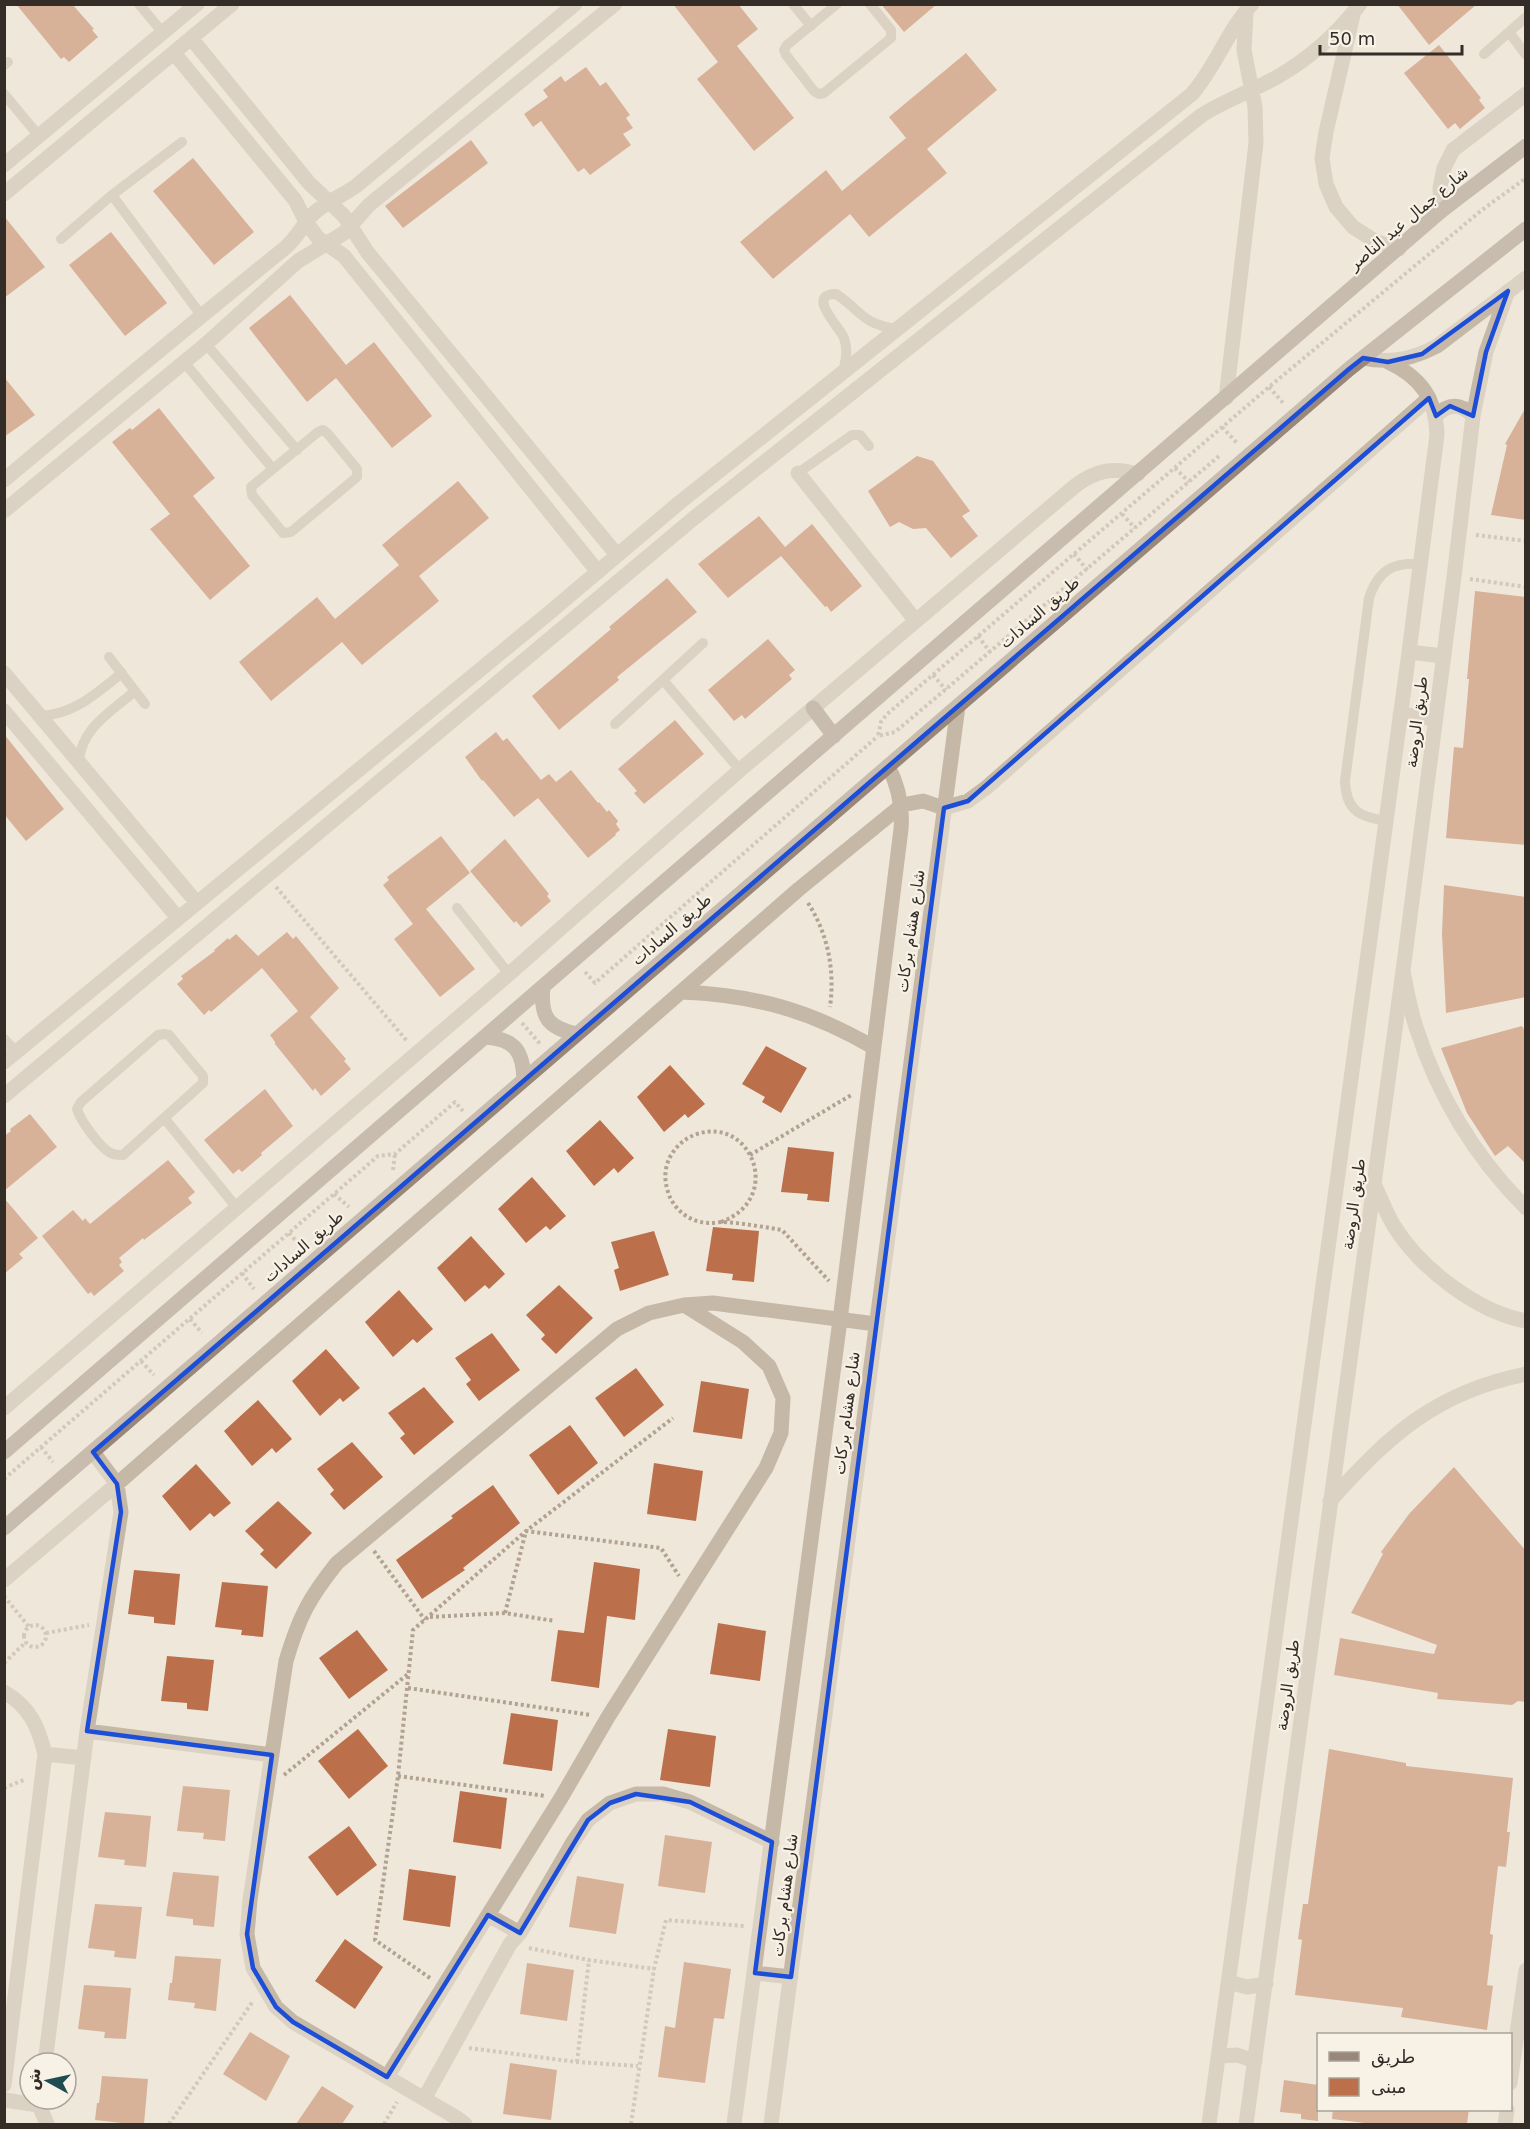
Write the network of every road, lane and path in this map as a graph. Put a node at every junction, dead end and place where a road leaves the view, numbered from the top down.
1 (139, 4) edge
2 (197, 4) edge
3 (232, 4) edge
4 (576, 4) edge
5 (615, 4) edge
6 (793, 4) edge
7 (870, 4) edge
8 (831, 6) edge
9 (1249, 6) edge
10 (1357, 7) edge
11 (1526, 17) edge
12 (811, 26) junction
13 (1509, 32) junction
14 (163, 33) junction
15 (191, 38) junction
16 (174, 53) junction
17 (1484, 54) dead end
18 (1526, 55) edge
19 (1253, 89) junction
20 (4, 94) edge
21 (1526, 94) edge
22 (39, 136) junction
23 (182, 142) dead end
24 (1526, 146) edge
25 (4, 165) edge
26 (1526, 178) edge
27 (4, 194) edge
28 (112, 195) junction
29 (329, 201) junction
30 (1441, 211) junction
31 (306, 222) junction
32 (351, 225) junction
33 (1526, 229) edge
34 (61, 239) dead end
35 (326, 244) junction
36 (1399, 249) junction
37 (1526, 278) edge
38 (1508, 291) junction
39 (201, 315) junction
40 (897, 329) junction
41 (206, 344) junction
42 (1362, 358) junction
43 (184, 362) junction
44 (1388, 362) junction
45 (843, 372) junction
46 (1256, 372) junction
47 (1269, 387) junction
48 (1226, 398) junction
49 (1429, 398) junction
50 (1209, 413) junction
51 (1294, 416) junction
52 (1436, 416) junction
53 (1473, 416) junction
54 (1223, 428) junction
55 (869, 446) dead end
56 (297, 450) junction
57 (1161, 454) junction
58 (1249, 455) junction
59 (1176, 468) junction
60 (273, 469) junction
61 (798, 472) joint
62 (1138, 474) junction
63 (4, 480) edge
64 (1202, 495) junction
65 (1108, 500) junction
66 (679, 503) junction
67 (4, 511) edge
68 (1121, 514) junction
69 (694, 518) junction
70 (1459, 533) junction
71 (1062, 540) junction
72 (1526, 541) edge
73 (1148, 542) junction
74 (617, 555) junction
75 (1074, 555) junction
76 (1420, 564) junction
77 (598, 572) junction
78 (1454, 577) junction
79 (1099, 584) junction
80 (1526, 587) edge
81 (549, 613) junction
82 (916, 621) junction
83 (967, 621) junction
84 (562, 630) junction
85 (979, 636) junction
86 (703, 643) dead end
87 (1409, 652) junction
88 (1443, 656) junction
89 (110, 657) dead end
90 (921, 661) junction
91 (1002, 667) junction
92 (122, 673) junction
93 (4, 674) edge
94 (933, 676) junction
95 (663, 680) junction
96 (135, 691) junction
97 (145, 704) dead end
98 (958, 706) junction
99 (813, 708) junction
100 (4, 711) edge
101 (1400, 714) junction
102 (40, 716) junction
103 (1435, 719) junction
104 (615, 724) dead end
105 (834, 736) junction
106 (878, 736) dead end
107 (79, 762) junction
108 (888, 766) junction
109 (740, 770) junction
110 (902, 805) junction
111 (944, 808) junction
112 (1386, 821) junction
113 (254, 856) junction
114 (268, 876) junction
115 (799, 889) junction
116 (197, 903) junction
117 (457, 908) dead end
118 (178, 918) junction
119 (575, 960) junction
120 (120, 966) junction
121 (1402, 971) junction
122 (509, 974) junction
123 (136, 986) junction
124 (543, 987) junction
125 (681, 992) junction
126 (513, 1013) junction
127 (828, 1022) junction
128 (577, 1034) junction
129 (485, 1037) junction
130 (4, 1039) edge
131 (873, 1047) junction
132 (417, 1053) junction
133 (10, 1057) edge
134 (551, 1057) junction
135 (524, 1080) junction
136 (870, 1084) junction
137 (4, 1096) edge
138 (165, 1119) junction
139 (474, 1123) junction
140 (750, 1155) junction
141 (1374, 1184) junction
142 (334, 1194) junction
143 (237, 1208) junction
144 (349, 1208) dead end
145 (1526, 1208) edge
146 (721, 1222) junction
147 (289, 1233) junction
148 (302, 1248) dead end
149 (242, 1273) junction
150 (254, 1289) dead end
151 (843, 1298) junction
152 (684, 1305) junction
153 (190, 1319) junction
154 (840, 1320) junction
155 (1526, 1321) edge
156 (876, 1324) junction
157 (202, 1333) dead end
158 (141, 1361) junction
159 (1526, 1374) edge
160 (154, 1375) dead end
161 (4, 1408) edge
162 (673, 1418) dead end
163 (41, 1447) junction
164 (4, 1452) edge
165 (93, 1452) junction
166 (53, 1462) dead end
167 (4, 1479) edge
168 (117, 1484) junction
169 (1330, 1501) junction
170 (4, 1528) edge
171 (526, 1531) junction
172 (366, 1539) junction
173 (4, 1580) edge
174 (689, 1592) junction
175 (4, 1596) edge
176 (505, 1613) junction
177 (427, 1618) junction
178 (555, 1621) dead end
179 (105, 1622) junction
180 (29, 1627) junction
181 (46, 1633) junction
182 (26, 1642) junction
183 (4, 1663) edge
184 (408, 1674) junction
185 (408, 1688) junction
186 (4, 1692) edge
187 (608, 1718) junction
188 (87, 1731) junction
189 (45, 1754) junction
190 (272, 1755) junction
191 (84, 1758) junction
192 (398, 1776) junction
193 (268, 1789) junction
194 (561, 1798) junction
195 (772, 1842) junction
196 (488, 1915) junction
197 (760, 1927) junction
198 (515, 1939) junction
199 (589, 1960) junction
200 (654, 1969) junction
201 (1526, 1970) edge
202 (755, 1973) junction
203 (791, 1977) junction
204 (1229, 1982) junction
205 (1266, 1984) junction
206 (264, 1985) junction
207 (443, 1987) junction
208 (10, 1989) edge
209 (1523, 2009) edge
210 (454, 2047) junction
211 (47, 2051) edge
212 (1218, 2056) junction
213 (1255, 2061) junction
214 (577, 2062) junction
215 (638, 2066) junction
216 (1512, 2072) edge
217 (387, 2077) junction
218 (4, 2085) edge
219 (406, 2088) junction
220 (424, 2099) junction
221 (169, 2124) edge
222 (384, 2124) edge
223 (465, 2124) edge
224 (631, 2124) edge
225 (734, 2124) edge
226 (771, 2124) edge
227 (1209, 2124) edge
228 (1246, 2124) edge

1 - 14 lane
2 - 14 street
3 - 15 street
4 - 29 street
5 - 32 street
6 - 12 lane
7 - 12 lane
8 - 12 lane
9 - 19 street
9 - 40 street
10 - 19 street
10 - 36 street
11 - 13 lane
13 - 17 lane
13 - 18 lane
14 - 22 street
15 - 16 street
15 - 29 street
16 - 27 street
16 - 31 street
19 - 48 street
19 - 69 street
20 - 22 lane
21 - 30 street
22 - 25 street
23 - 28 lane
24 - 30 main road, شارع جمال عبد الناصر
26 - 47 path
28 - 34 lane
28 - 39 lane
29 - 31 street
29 - 32 street
30 - 36 main road, شارع جمال عبد الناصر
31 - 35 street
31 - 39 street
32 - 35 street
32 - 74 street
33 - 42 main road
35 - 41 street
35 - 77 street
36 - 46 main road, شارع جمال عبد الناصر
37 - 38 street
38 - 44 street
38 - 53 street, طريق الروضة
39 - 63 street
40 - 45 street
40 - 45 lane
41 - 43 street
41 - 56 lane
42 - 44 street
42 - 51 main road, طريق السادات
43 - 60 lane
43 - 67 street
44 - 49 street, طريق الروضة
45 - 66 street
46 - 47 path
46 - 48 main road
47 - 51 path
47 - 54 path
48 - 50 main road
49 - 52 street, طريق الروضة
49 - 111 street
50 - 54 path
50 - 57 main road
51 - 58 main road, طريق السادات
52 - 53 street
52 - 76 street, طريق الروضة
53 - 70 street, طريق الروضة
54 - 58 path
54 - 59 path
55 - 61 lane
56 - 60 lane
56 - 60 lane
57 - 59 path
57 - 62 main road
58 - 64 main road, طريق السادات
59 - 64 path
59 - 68 path
61 - 82 street
62 - 65 main road
62 - 82 street
64 - 73 main road, طريق السادات
65 - 68 path
65 - 71 main road
66 - 69 street
66 - 74 street
68 - 73 path
68 - 75 path
69 - 84 street
70 - 72 path
70 - 78 street, طريق الروضة
71 - 75 path
71 - 83 main road
73 - 79 main road, طريق السادات
74 - 77 street
75 - 79 path
75 - 85 path
76 - 87 street, طريق الروضة
76 - 112 lane
77 - 81 street
78 - 80 path
78 - 88 street, طريق الروضة
79 - 91 main road, طريق السادات
81 - 84 street
81 - 113 street
82 - 99 street
83 - 85 path
83 - 90 main road
84 - 114 street
85 - 91 path
85 - 94 path
86 - 95 lane
87 - 88 street
87 - 101 street, طريق الروضة
88 - 103 street, طريق الروضة
89 - 92 lane
90 - 94 path
90 - 105 main road
91 - 98 main road, طريق السادات
92 - 96 lane
92 - 102 lane
93 - 102 street
94 - 98 path
95 - 104 lane
95 - 109 lane
96 - 97 lane
96 - 107 lane
98 - 108 main road, طريق السادات
98 - 111 street, شارع هشام بركات
99 - 105 main road
99 - 109 street
100 - 118 street
101 - 103 street
101 - 112 street, طريق الروضة
102 - 107 street
103 - 121 street, طريق الروضة
105 - 119 main road
106 - 119 path
107 - 116 street
108 - 110 street, شارع هشام بركات
108 - 128 main road, طريق السادات
109 - 122 street
110 - 111 street
110 - 115 street
110 - 131 street, شارع هشام بركات
111 - 156 street, شارع هشام بركات
112 - 204 street, طريق الروضة
113 - 114 street
113 - 116 street
114 - 123 street
114 - 132 path
115 - 125 street
115 - 127 path
116 - 118 street
117 - 122 lane
118 - 120 street
119 - 124 main road
120 - 123 street
120 - 133 street
121 - 141 street, طريق الروضة
121 - 145 street
122 - 132 street
123 - 137 street
124 - 126 main road
124 - 128 main road
125 - 127 street
125 - 168 street
126 - 129 main road
126 - 134 path
127 - 131 street
128 - 134 main road, طريق السادات
129 - 135 main road
129 - 164 main road
130 - 133 lane
131 - 136 street, شارع هشام بركات
132 - 143 street
134 - 135 main road, طريق السادات
135 - 139 main road, طريق السادات
136 - 140 path
136 - 151 street, شارع هشام بركات
138 - 138 lane
138 - 143 lane
139 - 142 path
139 - 165 main road, طريق السادات
140 - 146 path
140 - 146 path
141 - 155 street
141 - 169 street, طريق الروضة
142 - 144 path
142 - 147 path
143 - 161 street
146 - 151 path
147 - 148 path
147 - 149 path
149 - 150 path
149 - 153 path
151 - 154 street, شارع هشام بركات
152 - 154 street
152 - 172 street
152 - 174 street
153 - 157 path
153 - 158 path
154 - 156 street
154 - 195 street, شارع هشام بركات
156 - 203 street, شارع هشام بركات
158 - 160 path
158 - 163 path
159 - 169 street
162 - 171 path
163 - 166 path
163 - 167 path
165 - 168 street
165 - 170 main road, طريق السادات
168 - 173 street
168 - 179 street
169 - 205 street, طريق الروضة
171 - 174 path
171 - 176 path
171 - 177 path
172 - 177 path
172 - 190 street
174 - 187 street
175 - 180 path
176 - 177 path
176 - 178 path
177 - 184 path
179 - 181 path
179 - 188 street
180 - 181 path
180 - 182 path
181 - 182 path
182 - 183 path
184 - 185 path
184 - 193 path
185 - 187 path
185 - 192 path
186 - 189 street
187 - 194 street
188 - 190 street
188 - 191 street
189 - 191 street
189 - 208 street
190 - 193 street
191 - 211 street
192 - 194 path
192 - 207 path
193 - 206 street
194 - 196 street
195 - 197 street, شارع هشام بركات
195 - 198 street
196 - 198 street
196 - 207 street
197 - 200 path
197 - 202 street, شارع هشام بركات
198 - 199 path
198 - 210 street
199 - 200 path
199 - 214 path
200 - 215 path
201 - 209 street
202 - 203 street
202 - 225 street, شارع هشام بركات
203 - 226 street, شارع هشام بركات
204 - 205 street
204 - 212 street, طريق الروضة
205 - 213 street, طريق الروضة
206 - 217 street
206 - 221 path
207 - 217 street
208 - 218 street
209 - 216 street
210 - 214 path
210 - 220 street
212 - 213 street
212 - 227 street, طريق الروضة
213 - 228 street, طريق الروضة
214 - 215 path
215 - 224 path
217 - 219 street
219 - 220 street
219 - 222 path
220 - 223 street

